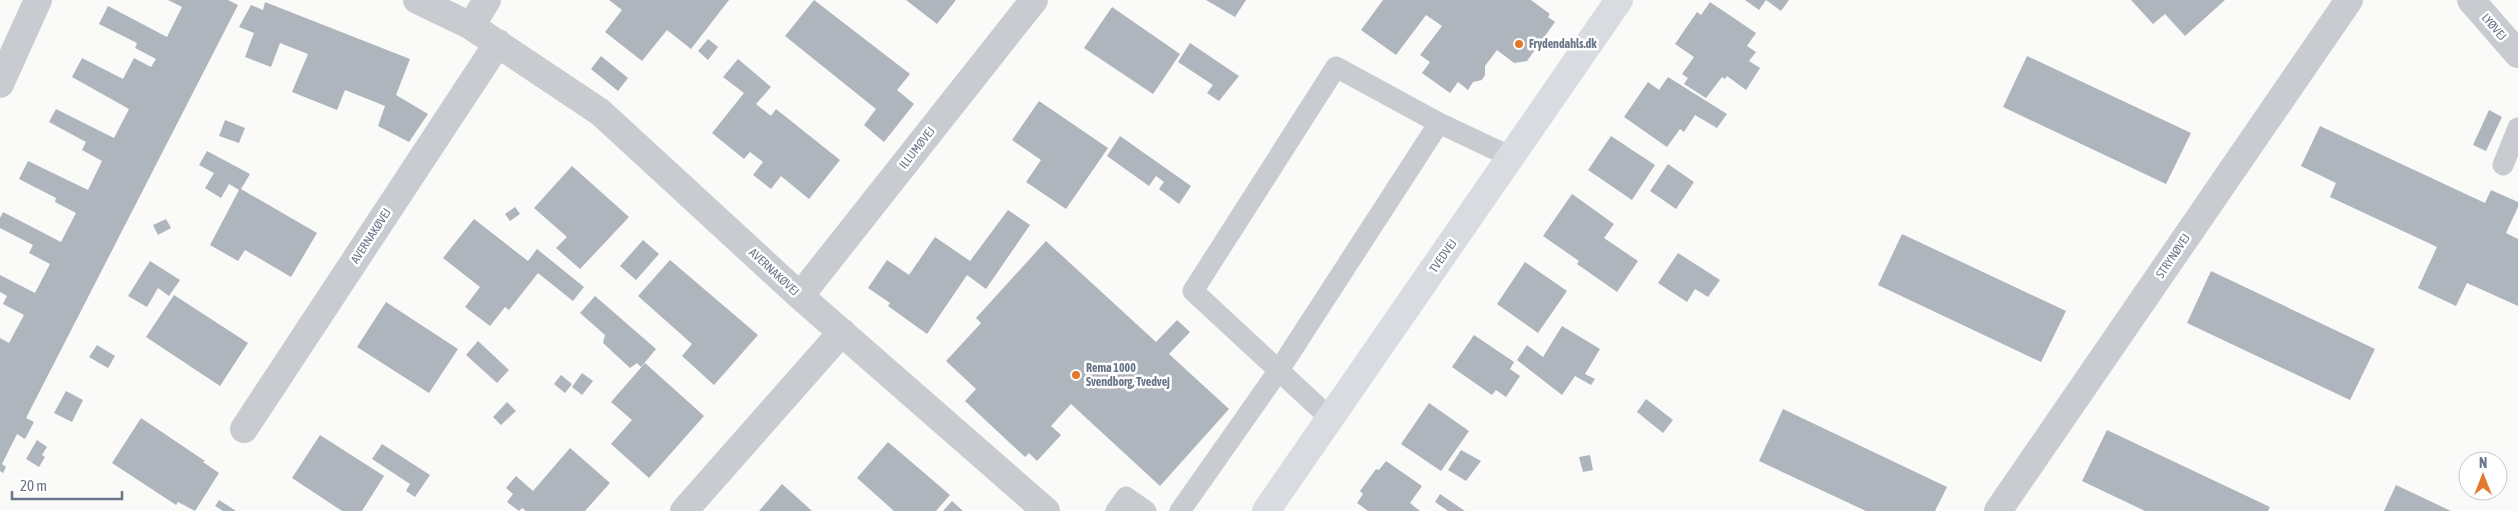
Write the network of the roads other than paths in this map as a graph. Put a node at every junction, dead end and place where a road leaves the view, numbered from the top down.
1 (38, 0) edge
2 (417, 0) edge
3 (486, 0) edge
4 (1034, 0) edge
5 (1619, 0) edge
6 (2349, 0) edge
7 (2471, 0) edge
8 (471, 26) junction
9 (498, 43) junction
10 (2518, 54) edge
11 (0, 84) edge
12 (1439, 123) junction
13 (2518, 128) edge
14 (1511, 157) junction
15 (2503, 165) dead end
16 (800, 296) junction
17 (842, 332) junction
18 (1279, 370) junction
19 (1331, 419) junction
20 (244, 430) dead end
21 (684, 511) edge
22 (1046, 511) edge
23 (1116, 511) edge
24 (1146, 511) edge
25 (1180, 511) edge
26 (1266, 511) edge
27 (1998, 511) edge

1 - 11 street
2 - 8 street, AVERNAKØVEJ
3 - 8 street
4 - 16 street, ILLUMØVEJ
5 - 14 street, TVEDVEJ
6 - 27 street, STRYNØVEJ
7 - 10 street, LYØVEJ
8 - 9 street, AVERNAKØVEJ
9 - 16 street, AVERNAKØVEJ
9 - 20 street, AVERNAKØVEJ
12 - 14 lane
12 - 18 lane
12 - 18 lane
13 - 15 lane
14 - 19 street, TVEDVEJ
16 - 17 street, AVERNAKØVEJ
17 - 21 street
17 - 22 street, AVERNAKØVEJ
18 - 19 lane
18 - 25 lane
19 - 26 street, TVEDVEJ
23 - 24 lane

